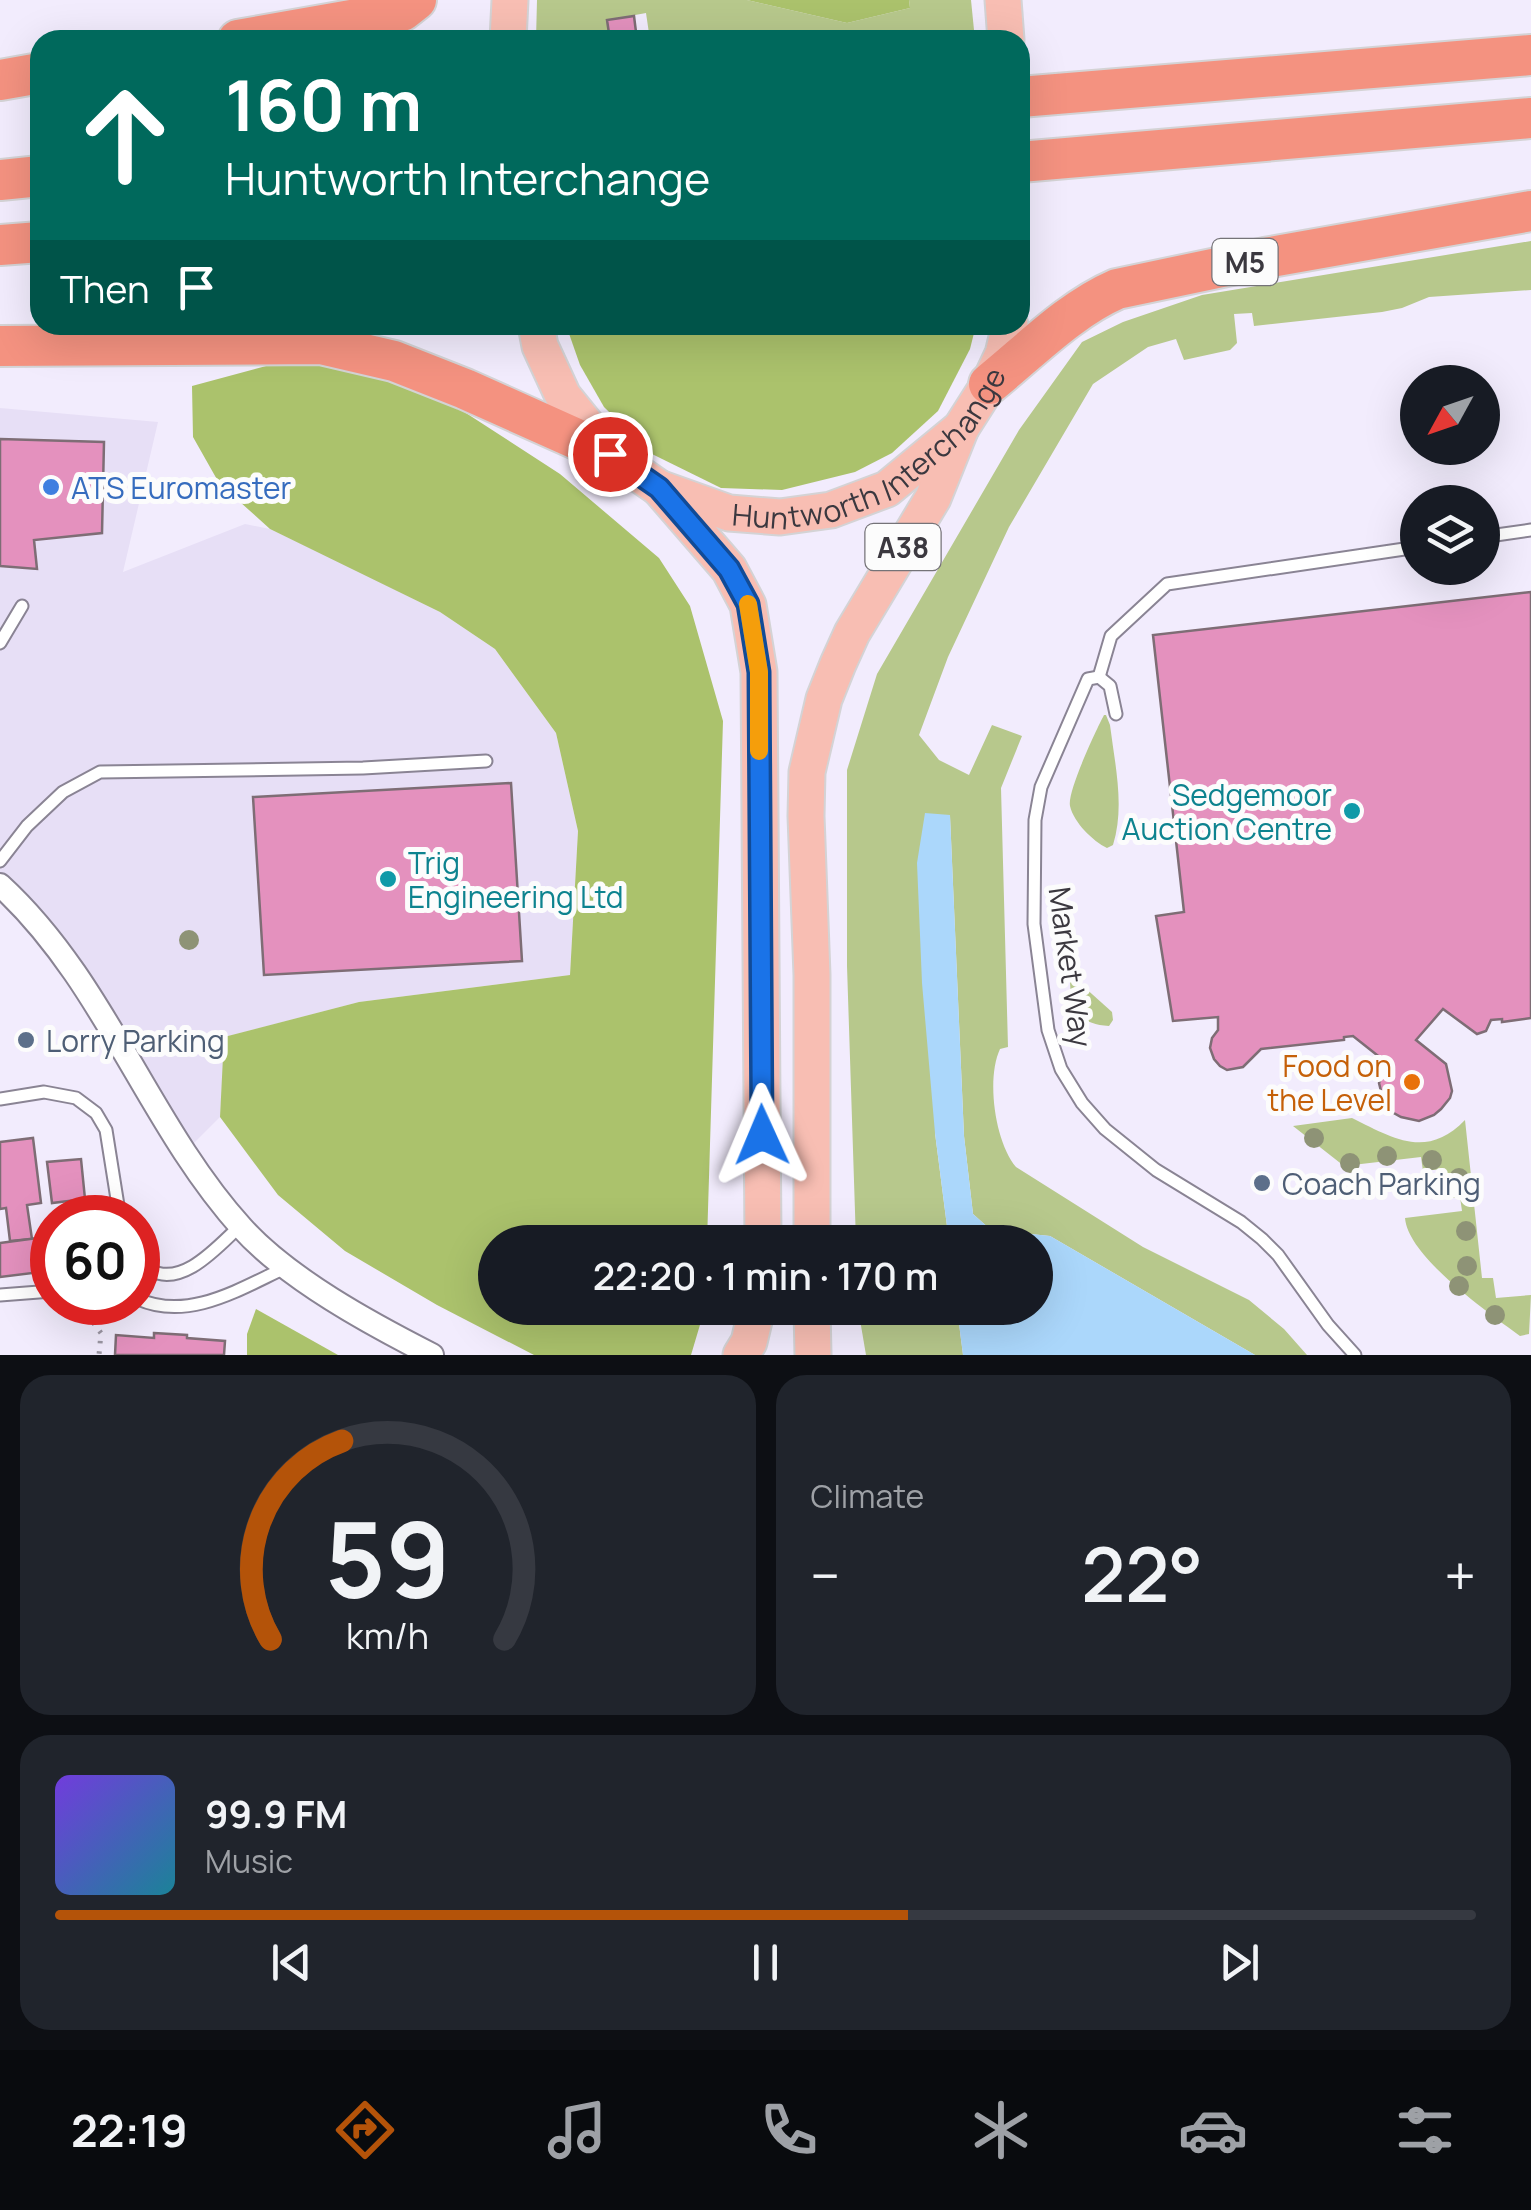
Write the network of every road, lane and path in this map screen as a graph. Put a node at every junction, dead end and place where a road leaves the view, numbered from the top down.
1 (416, 0) edge
2 (510, 0) edge
3 (295, 30) edge
4 (508, 30) edge
5 (1531, 55) edge
6 (30, 75) edge
7 (0, 80) edge
8 (1030, 96) edge
9 (1531, 118) edge
10 (1030, 161) edge
11 (30, 177) edge
12 (0, 180) edge
13 (1531, 211) edge
14 (30, 243) edge
15 (0, 245) edge
16 (538, 335) edge
17 (1007, 335) edge
18 (0, 346) edge
19 (989, 384) junction
20 (961, 428) junction
21 (610, 454) junction
22 (659, 488) junction
23 (1531, 530) edge
24 (1500, 534) edge
25 (1400, 550) edge
26 (22, 606) dead end
27 (0, 643) edge
28 (1098, 676) junction
29 (1116, 714) dead end
30 (486, 762) dead end
31 (0, 861) edge
32 (0, 884) edge
33 (0, 1099) edge
34 (116, 1195) edge
35 (763, 1225) edge
36 (812, 1225) edge
37 (240, 1226) junction
38 (287, 1267) junction
39 (160, 1273) edge
40 (30, 1293) edge
41 (0, 1295) edge
42 (160, 1306) edge
43 (95, 1325) edge
44 (753, 1325) edge
45 (812, 1325) edge
46 (99, 1355) edge
47 (432, 1355) edge
48 (741, 1355) edge
49 (813, 1355) edge
50 (1354, 1355) edge

1 - 3 highway
2 - 4 main road
5 - 8 highway
6 - 7 highway
9 - 10 highway
11 - 12 highway
13 - 19 highway, M5
14 - 15 highway
16 - 21 main road, Huntworth Interchange
17 - 19 main road, Huntworth Interchange
18 - 21 highway
19 - 20 main road, Huntworth Interchange
20 - 22 main road, Huntworth Interchange
20 - 36 main road, A38
21 - 22 main road, Huntworth Interchange
22 - 35 main road
23 - 24 lane
25 - 28 lane, Market Way
26 - 27 lane
28 - 29 lane
28 - 50 lane, Market Way
30 - 31 lane
32 - 37 street
33 - 34 lane
37 - 38 street
37 - 39 lane
38 - 42 lane
38 - 47 street
40 - 41 lane
43 - 46 path
44 - 48 main road
45 - 49 main road

